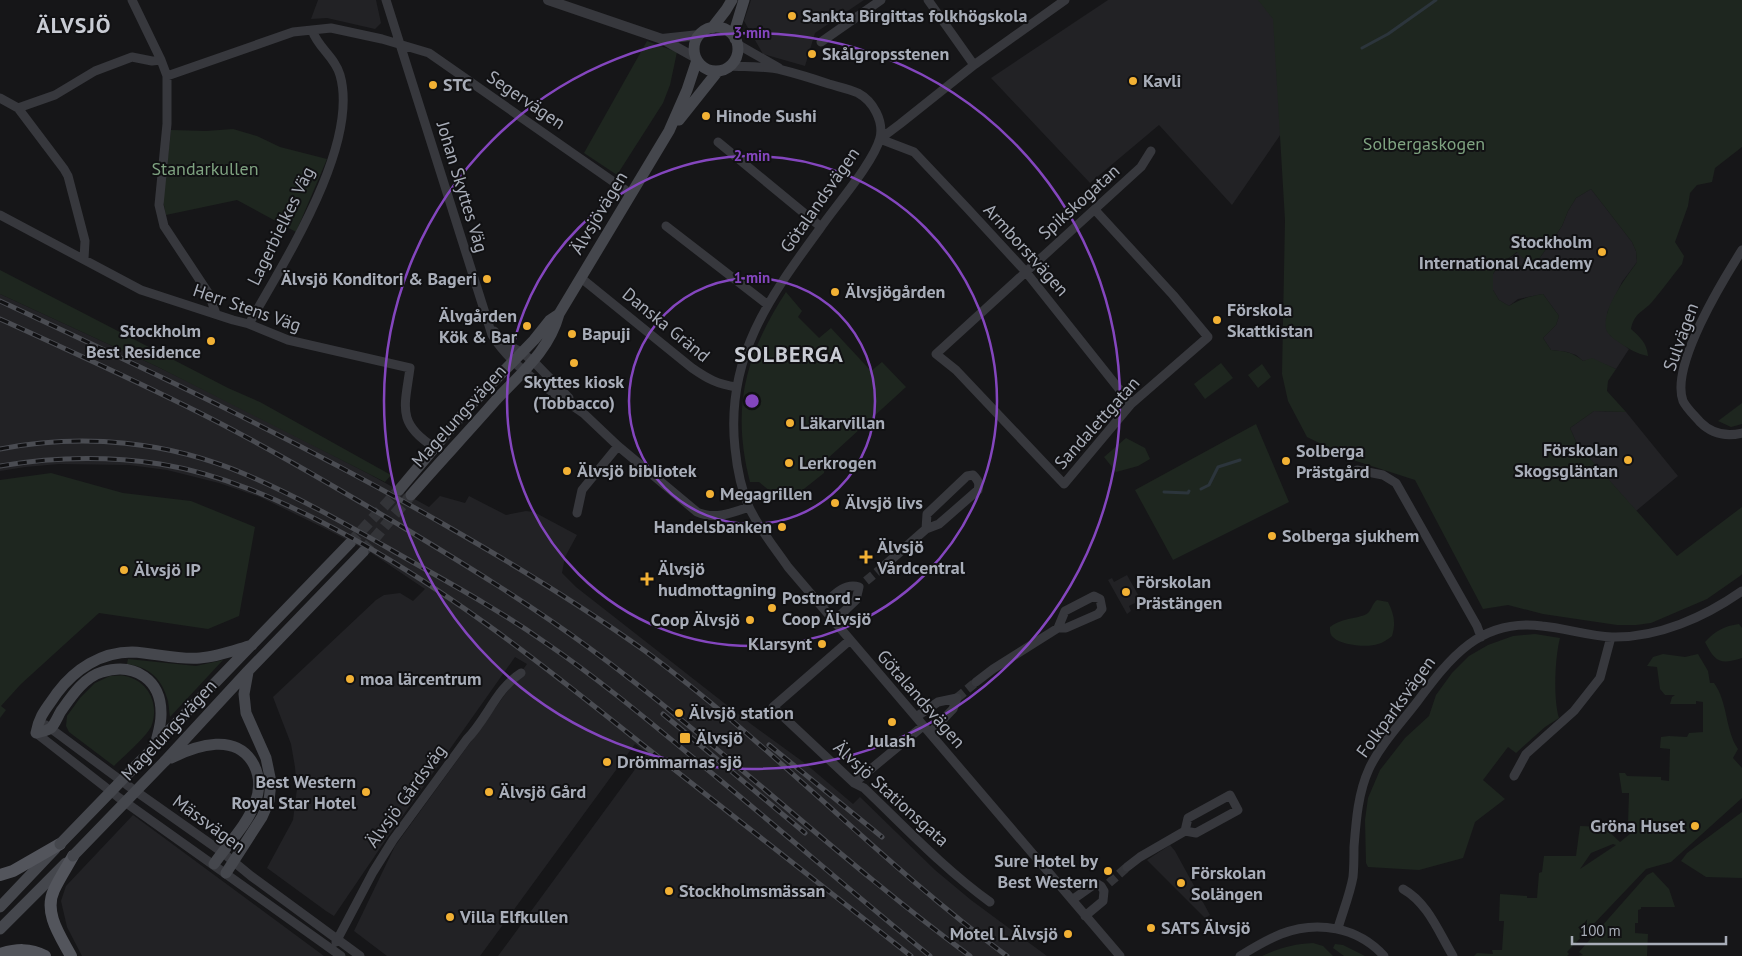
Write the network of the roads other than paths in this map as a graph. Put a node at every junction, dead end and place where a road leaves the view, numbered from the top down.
1 (132, 0) edge
2 (386, 0) edge
3 (548, 0) edge
4 (732, 0) edge
5 (744, 0) edge
6 (881, 0) edge
7 (928, 0) edge
8 (1066, 0) edge
9 (712, 28) junction
10 (312, 30) junction
11 (699, 35) junction
12 (662, 39) junction
13 (736, 41) junction
14 (821, 42) dead end
15 (399, 44) junction
16 (696, 59) junction
17 (161, 60) junction
18 (974, 65) junction
19 (729, 66) junction
20 (781, 70) junction
21 (718, 71) junction
22 (167, 76) junction
23 (0, 98) edge
24 (18, 108) junction
25 (670, 131) junction
26 (880, 138) junction
27 (718, 142) dead end
28 (1151, 151) dead end
29 (631, 194) junction
30 (1095, 210) junction
31 (0, 215) edge
32 (666, 226) dead end
33 (821, 227) junction
34 (1742, 250) edge
35 (84, 258) junction
36 (1026, 272) junction
37 (581, 278) junction
38 (768, 305) junction
39 (216, 314) junction
40 (559, 314) junction
41 (249, 324) junction
42 (936, 354) joint
43 (518, 356) junction
44 (534, 362) junction
45 (524, 371) junction
46 (736, 387) junction
47 (1131, 404) junction
48 (583, 413) junction
49 (1742, 433) edge
50 (618, 446) junction
51 (434, 447) junction
52 (1357, 470) dead end
53 (398, 490) tunnel mouth
54 (411, 495) tunnel mouth
55 (749, 507) junction
56 (577, 513) dead end
57 (926, 529) junction
58 (350, 543) tunnel mouth
59 (363, 552) tunnel mouth
60 (884, 566) tunnel mouth
61 (1742, 591) edge
62 (822, 606) junction
63 (834, 621) junction
64 (1058, 628) junction
65 (1611, 636) junction
66 (1481, 637) junction
67 (850, 640) junction
68 (252, 645) junction
69 (248, 671) junction
70 (521, 673) dead end
71 (976, 682) tunnel mouth
72 (916, 717) junction
73 (38, 721) junction
74 (51, 728) junction
75 (926, 730) junction
76 (36, 733) junction
77 (154, 746) junction
78 (165, 761) junction
79 (1514, 776) dead end
80 (854, 783) junction
81 (1185, 831) junction
82 (60, 844) junction
83 (222, 852) junction
84 (73, 856) junction
85 (234, 862) junction
86 (214, 864) junction
87 (1127, 867) tunnel mouth
88 (226, 872) junction
89 (0, 875) edge
90 (1403, 890) dead end
91 (1072, 900) junction
92 (990, 902) dead end
93 (0, 907) edge
94 (1085, 916) junction
95 (1338, 928) junction
96 (0, 930) edge
97 (337, 939) junction
98 (332, 949) junction
99 (0, 954) edge
100 (46, 956) edge
101 (71, 956) edge
102 (342, 956) edge
103 (360, 956) edge
104 (1120, 956) edge
105 (1240, 956) edge
106 (1384, 956) edge
107 (1453, 956) edge

1 - 17 street
2 - 15 street, Johan Skyttes Väg
3 - 12 street
4 - 9 main road
5 - 13 main road
6 - 14 street
7 - 18 street
8 - 18 street
9 - 11 main road
9 - 13 main road
10 - 15 street, Segervägen
10 - 22 street, Segervägen
10 - 41 street, Lagerbielkes Väg
11 - 12 street
11 - 16 main road
12 - 16 street
13 - 19 main road
13 - 20 street, Götalandsvägen
15 - 29 street, Segervägen
15 - 43 street, Johan Skyttes Väg
16 - 21 main road
16 - 25 main road, Älvsjövägen
17 - 22 street
17 - 24 street
18 - 26 street
19 - 20 street, Götalandsvägen
19 - 21 main road
20 - 26 street, Götalandsvägen
21 - 25 main road, Älvsjövägen
22 - 39 street
23 - 24 street
24 - 35 street
25 - 29 main road, Älvsjövägen
26 - 33 street, Götalandsvägen
26 - 36 street, Armborstvägen
27 - 33 street
28 - 30 street, Spikskogatan
29 - 37 main road, Älvsjövägen
30 - 36 street, Spikskogatan
30 - 47 street, Sandalettgatan
31 - 35 street, Herr Stens Väg
32 - 38 street
33 - 38 street, Götalandsvägen
34 - 49 street, Sulvägen
35 - 39 street, Herr Stens Väg
36 - 42 street, Spikskogatan
36 - 47 street, Armborstvägen
37 - 40 main road, Älvsjövägen
37 - 46 street, Danska Gränd
38 - 46 street, Götalandsvägen
39 - 41 street, Herr Stens Väg
40 - 43 main road, Älvsjövägen
40 - 44 main road, Älvsjövägen
41 - 51 street, Herr Stens Väg
42 - 47 street, Sandalettgatan
43 - 44 street, Johan Skyttes Väg
43 - 45 street, Johan Skyttes Väg
43 - 51 main road, Magelungsvägen
44 - 45 main road, Magelungsvägen
44 - 48 street, Johan Skyttes Väg
45 - 48 street, Johan Skyttes Väg
45 - 54 main road, Magelungsvägen
46 - 55 street, Götalandsvägen
48 - 50 street, Johan Skyttes Väg
50 - 55 street, Johan Skyttes Väg
50 - 56 street
51 - 53 main road, Magelungsvägen
52 - 66 street
55 - 62 street, Götalandsvägen
57 - 57 street
57 - 60 street
58 - 68 main road, Magelungsvägen
59 - 69 main road, Magelungsvägen
61 - 65 street, Folkparksvägen
62 - 63 street, Götalandsvägen
62 - 63 street
63 - 67 street, Götalandsvägen
64 - 64 street
64 - 71 street
65 - 66 street, Folkparksvägen
65 - 79 street
66 - 95 street, Folkparksvägen
67 - 72 street, Götalandsvägen
67 - 80 street, Älvsjö Stationsgata
68 - 73 main road
68 - 77 main road, Magelungsvägen
69 - 78 main road, Magelungsvägen
69 - 85 main road
70 - 97 street, Älvsjö Gårdsväg
72 - 75 street, Götalandsvägen
72 - 75 street
73 - 74 street, Mässvägen
73 - 76 main road
74 - 76 main road
74 - 77 main road
74 - 83 street, Mässvägen
75 - 80 street
75 - 91 street, Götalandsvägen
76 - 86 street, Mässvägen
77 - 82 main road, Magelungsvägen, bridge
78 - 83 main road
78 - 84 main road, Magelungsvägen, bridge
80 - 92 street, Älvsjö Stationsgata
81 - 81 street
81 - 87 street
82 - 89 main road
82 - 93 main road, Magelungsvägen
83 - 85 street, Mässvägen
83 - 86 main road
84 - 96 main road, Magelungsvägen
84 - 101 main road
85 - 88 main road
85 - 97 street, Mässvägen
86 - 88 street, Mässvägen
88 - 98 street, Mässvägen
90 - 107 street
91 - 94 street, Götalandsvägen
91 - 94 street
94 - 104 street, Götalandsvägen
95 - 105 street
95 - 106 street
97 - 98 street, Älvsjö Gårdsväg
97 - 103 street, Mässvägen
98 - 102 street, Mässvägen
99 - 100 main road

